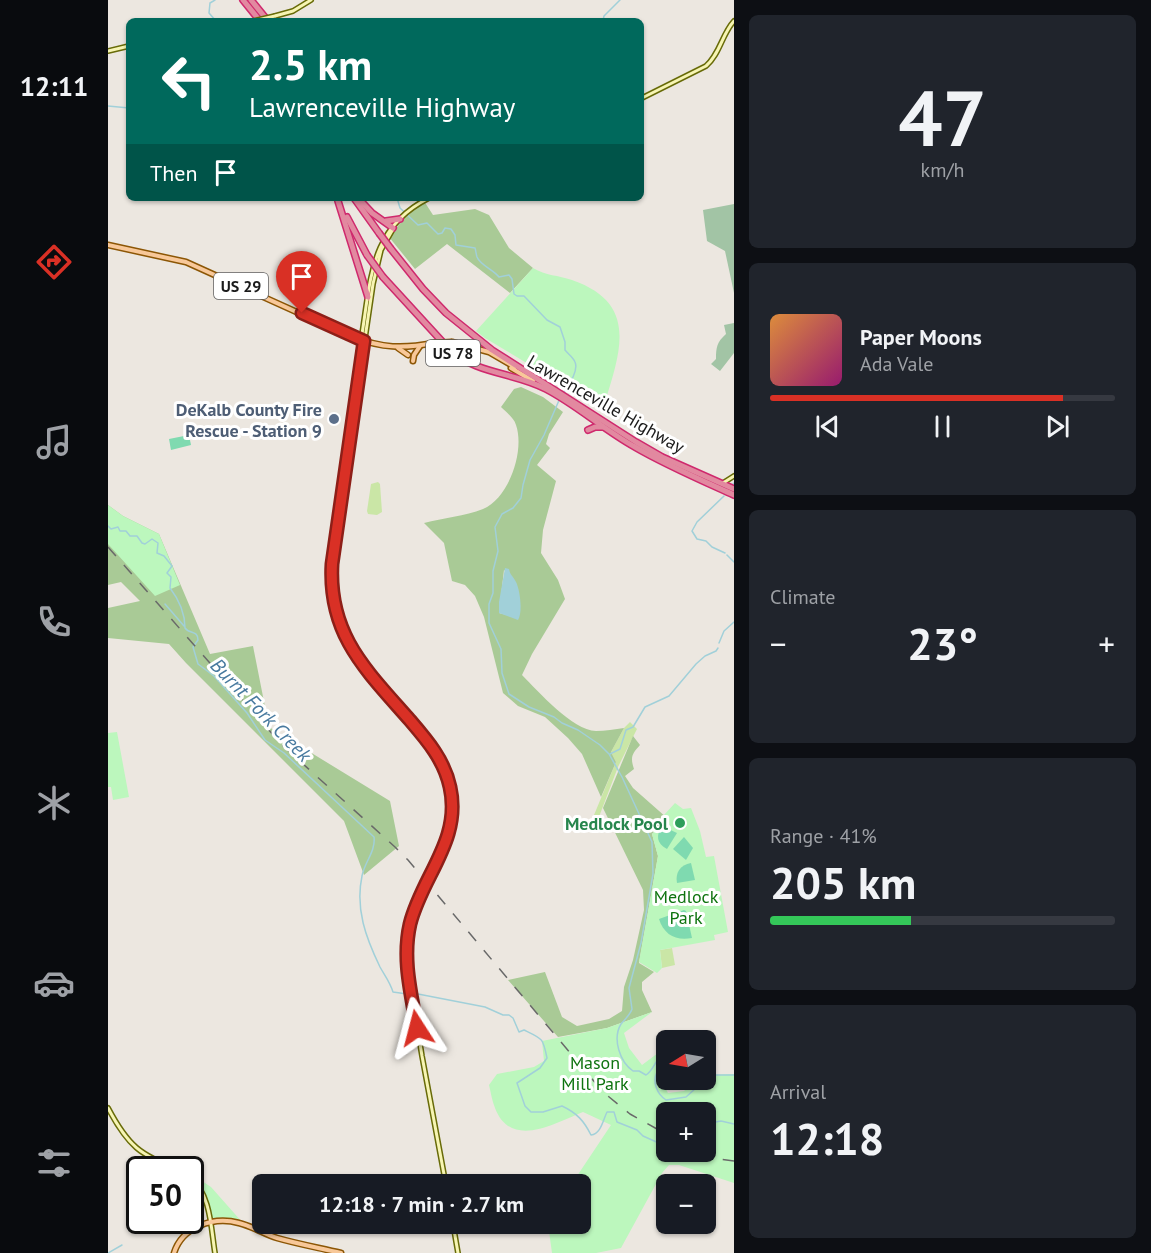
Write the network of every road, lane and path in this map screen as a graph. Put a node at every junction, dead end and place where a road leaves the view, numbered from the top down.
1 (243, 0) edge
2 (251, 0) edge
3 (311, 0) edge
4 (258, 18) edge
5 (266, 18) edge
6 (266, 18) edge
7 (734, 21) edge
8 (126, 47) edge
9 (108, 51) edge
10 (644, 97) edge
11 (338, 201) edge
12 (339, 201) edge
13 (358, 201) edge
14 (359, 201) edge
15 (423, 201) edge
16 (402, 218) junction
17 (384, 220) junction
18 (393, 228) junction
19 (108, 245) edge
20 (363, 278) junction
21 (371, 284) junction
22 (368, 297) junction
23 (364, 341) junction
24 (420, 346) junction
25 (397, 348) junction
26 (476, 348) junction
27 (408, 355) dead end
28 (413, 361) dead end
29 (530, 375) junction
30 (548, 390) junction
31 (557, 393) junction
32 (567, 399) junction
33 (587, 415) junction
34 (605, 427) junction
35 (734, 476) edge
36 (720, 486) junction
37 (734, 489) edge
38 (734, 495) edge
39 (108, 1108) edge
40 (147, 1156) edge
41 (444, 1174) edge
42 (204, 1196) edge
43 (209, 1223) junction
44 (455, 1234) edge
45 (174, 1253) edge
46 (215, 1253) edge
47 (341, 1253) edge
48 (458, 1253) edge

1 - 4 highway
2 - 5 highway
3 - 6 main road, bridge
7 - 10 main road
8 - 9 main road
11 - 20 highway
12 - 30 highway, US 78, bridge
13 - 29 highway, US 78, bridge
14 - 17 highway
15 - 16 main road
16 - 17 highway
16 - 18 main road
17 - 18 highway
18 - 21 main road
19 - 23 main road, Lawrenceville Highway / US 29
20 - 21 highway
20 - 22 highway
21 - 22 main road
21 - 23 main road
22 - 23 main road
23 - 25 main road, Lawrenceville Highway / US 29
23 - 41 main road, bridge
24 - 25 main road, Lawrenceville Highway / US 29
24 - 26 main road, Lawrenceville Highway / US 29, bridge
24 - 28 main road
25 - 27 main road
26 - 29 main road, Lawrenceville Highway / US 29
26 - 30 main road, Lawrenceville Highway / US 29
29 - 31 highway, Lawrenceville Highway / US 29
30 - 31 highway, Lawrenceville Highway / US 29
31 - 32 highway, Lawrenceville Highway / US 29
32 - 33 highway, Lawrenceville Highway / US 29
32 - 36 highway, Lawrenceville Highway / US 29
33 - 34 highway, Lawrenceville Highway / US 29
33 - 34 highway
34 - 36 highway, Lawrenceville Highway / US 29
35 - 36 main road
36 - 37 highway, US 29
36 - 38 highway, US 29
39 - 40 main road
42 - 43 main road
43 - 45 main road
43 - 46 main road
43 - 47 main road
44 - 48 main road

